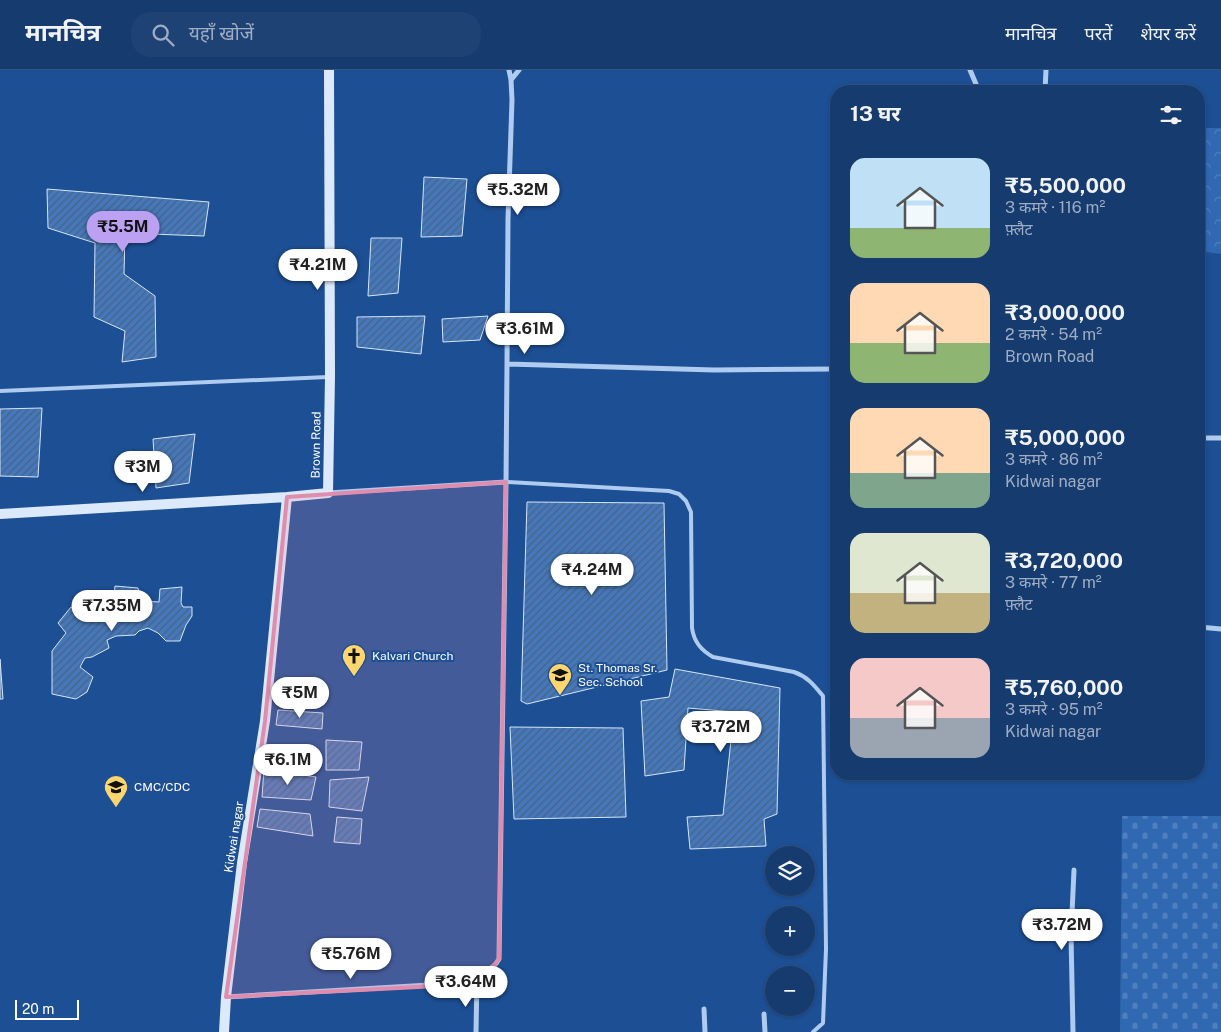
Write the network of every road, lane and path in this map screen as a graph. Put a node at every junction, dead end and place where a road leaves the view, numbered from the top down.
1 (329, 70) edge
2 (509, 70) edge
3 (519, 70) edge
4 (970, 70) edge
5 (1046, 70) edge
6 (511, 80) junction
7 (976, 85) edge
8 (1045, 85) edge
9 (507, 364) junction
10 (830, 369) edge
11 (330, 376) junction
12 (0, 391) edge
13 (1205, 438) edge
14 (1221, 438) edge
15 (506, 482) junction
16 (328, 493) junction
17 (287, 498) junction
18 (0, 514) edge
19 (1205, 628) edge
20 (1221, 629) edge
21 (1074, 870) dead end
22 (476, 984) junction
23 (226, 997) junction
24 (704, 1009) dead end
25 (764, 1014) dead end
26 (224, 1032) edge
27 (476, 1032) edge
28 (705, 1032) edge
29 (765, 1032) edge
30 (814, 1032) edge
31 (1072, 1032) edge

1 - 11 street, Brown Road
2 - 6 street
3 - 6 street
4 - 7 street
5 - 8 street
6 - 9 street
9 - 10 street
9 - 15 street
11 - 12 lane
11 - 16 street, Brown Road
13 - 14 street
15 - 16 street
15 - 22 street
15 - 30 lane
16 - 17 street, Brown Road
17 - 18 street, Brown Road
17 - 23 street, Kidwai nagar
19 - 20 street
21 - 31 street
22 - 23 street
22 - 27 street
23 - 26 street, Kidwai nagar
24 - 28 street
25 - 29 street

